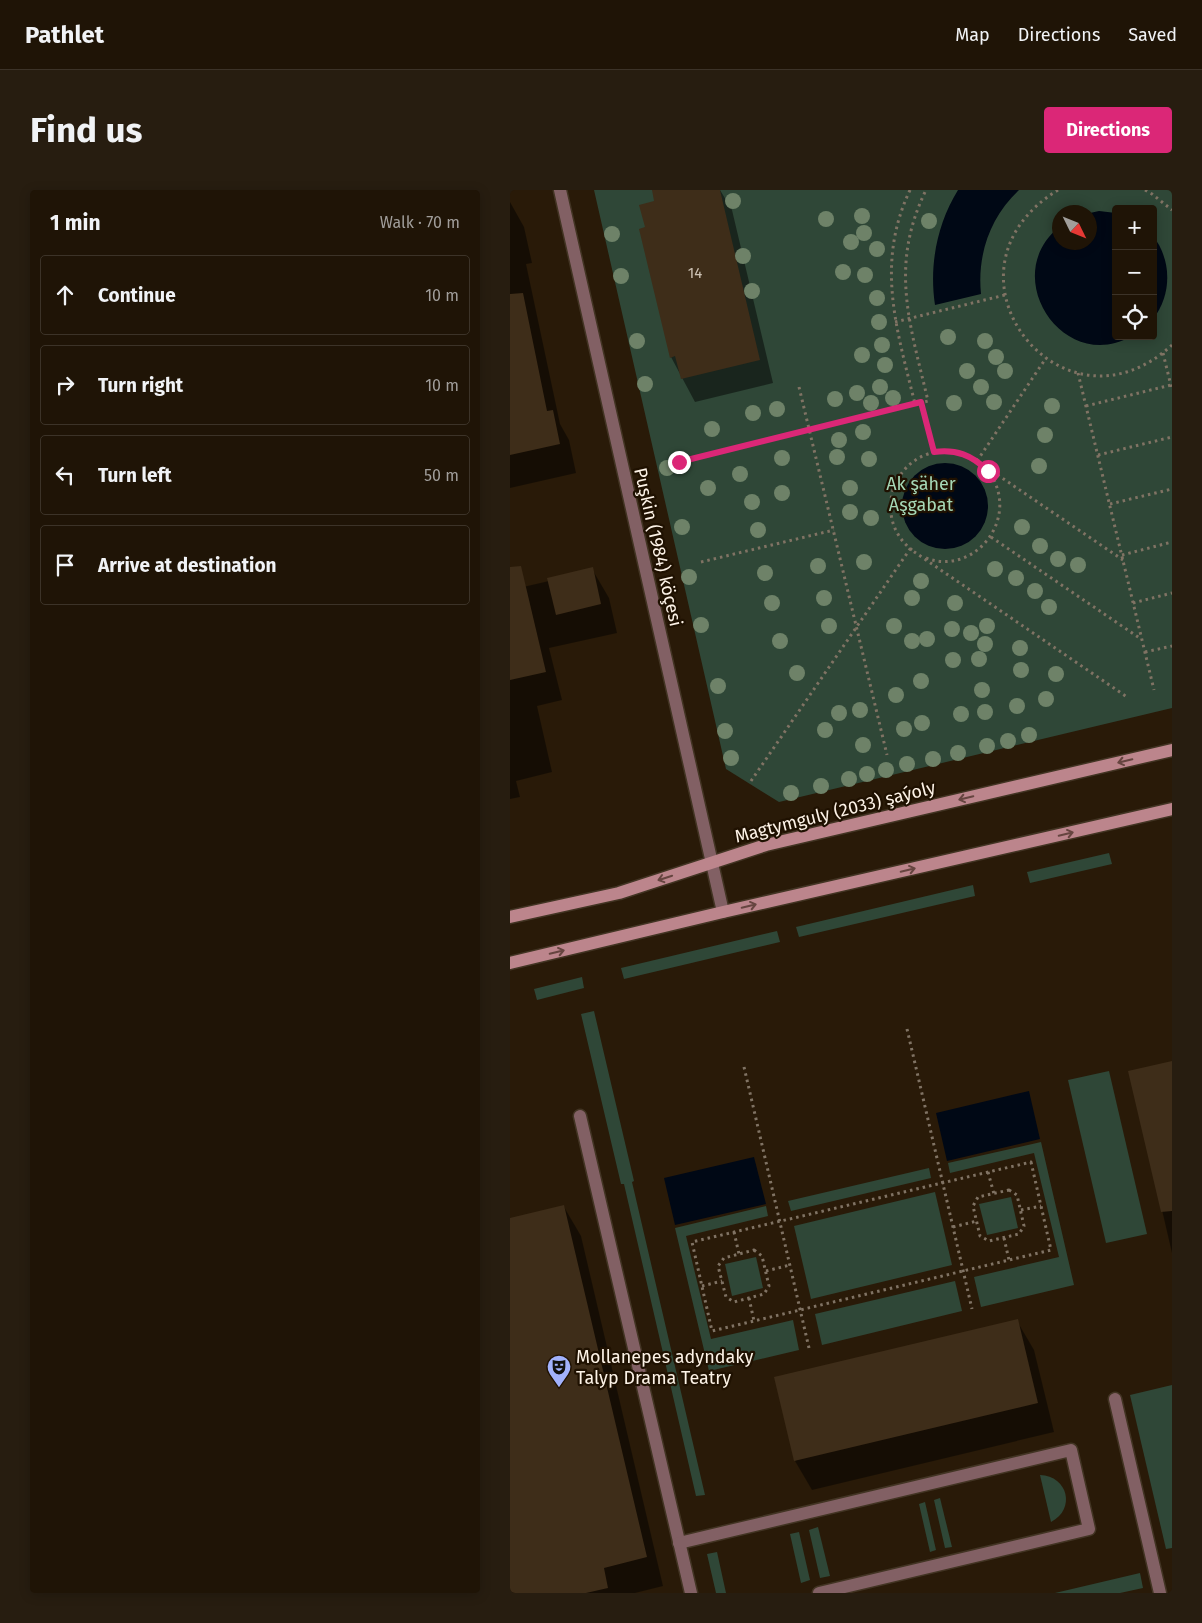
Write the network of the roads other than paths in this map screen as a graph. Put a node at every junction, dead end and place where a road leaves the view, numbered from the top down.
1 (560, 190) edge
2 (1172, 750) edge
3 (1172, 809) edge
4 (712, 862) junction
5 (723, 912) junction
6 (510, 918) edge
7 (510, 964) edge
8 (580, 1116) dead end
9 (1115, 1399) dead end
10 (679, 1543) junction
11 (691, 1593) edge
12 (819, 1593) edge
13 (1160, 1593) edge

1 - 4 street, Puşkin (1984) köçesi
2 -> 4 main road, Magtymguly (2033) şaýoly
5 -> 3 main road
4 - 5 street, Puşkin (1984) köçesi
4 -> 6 main road, Magtymguly (2033) şaýoly
7 -> 5 main road
8 - 10 street
9 - 13 street
10 - 11 street
10 - 12 street

